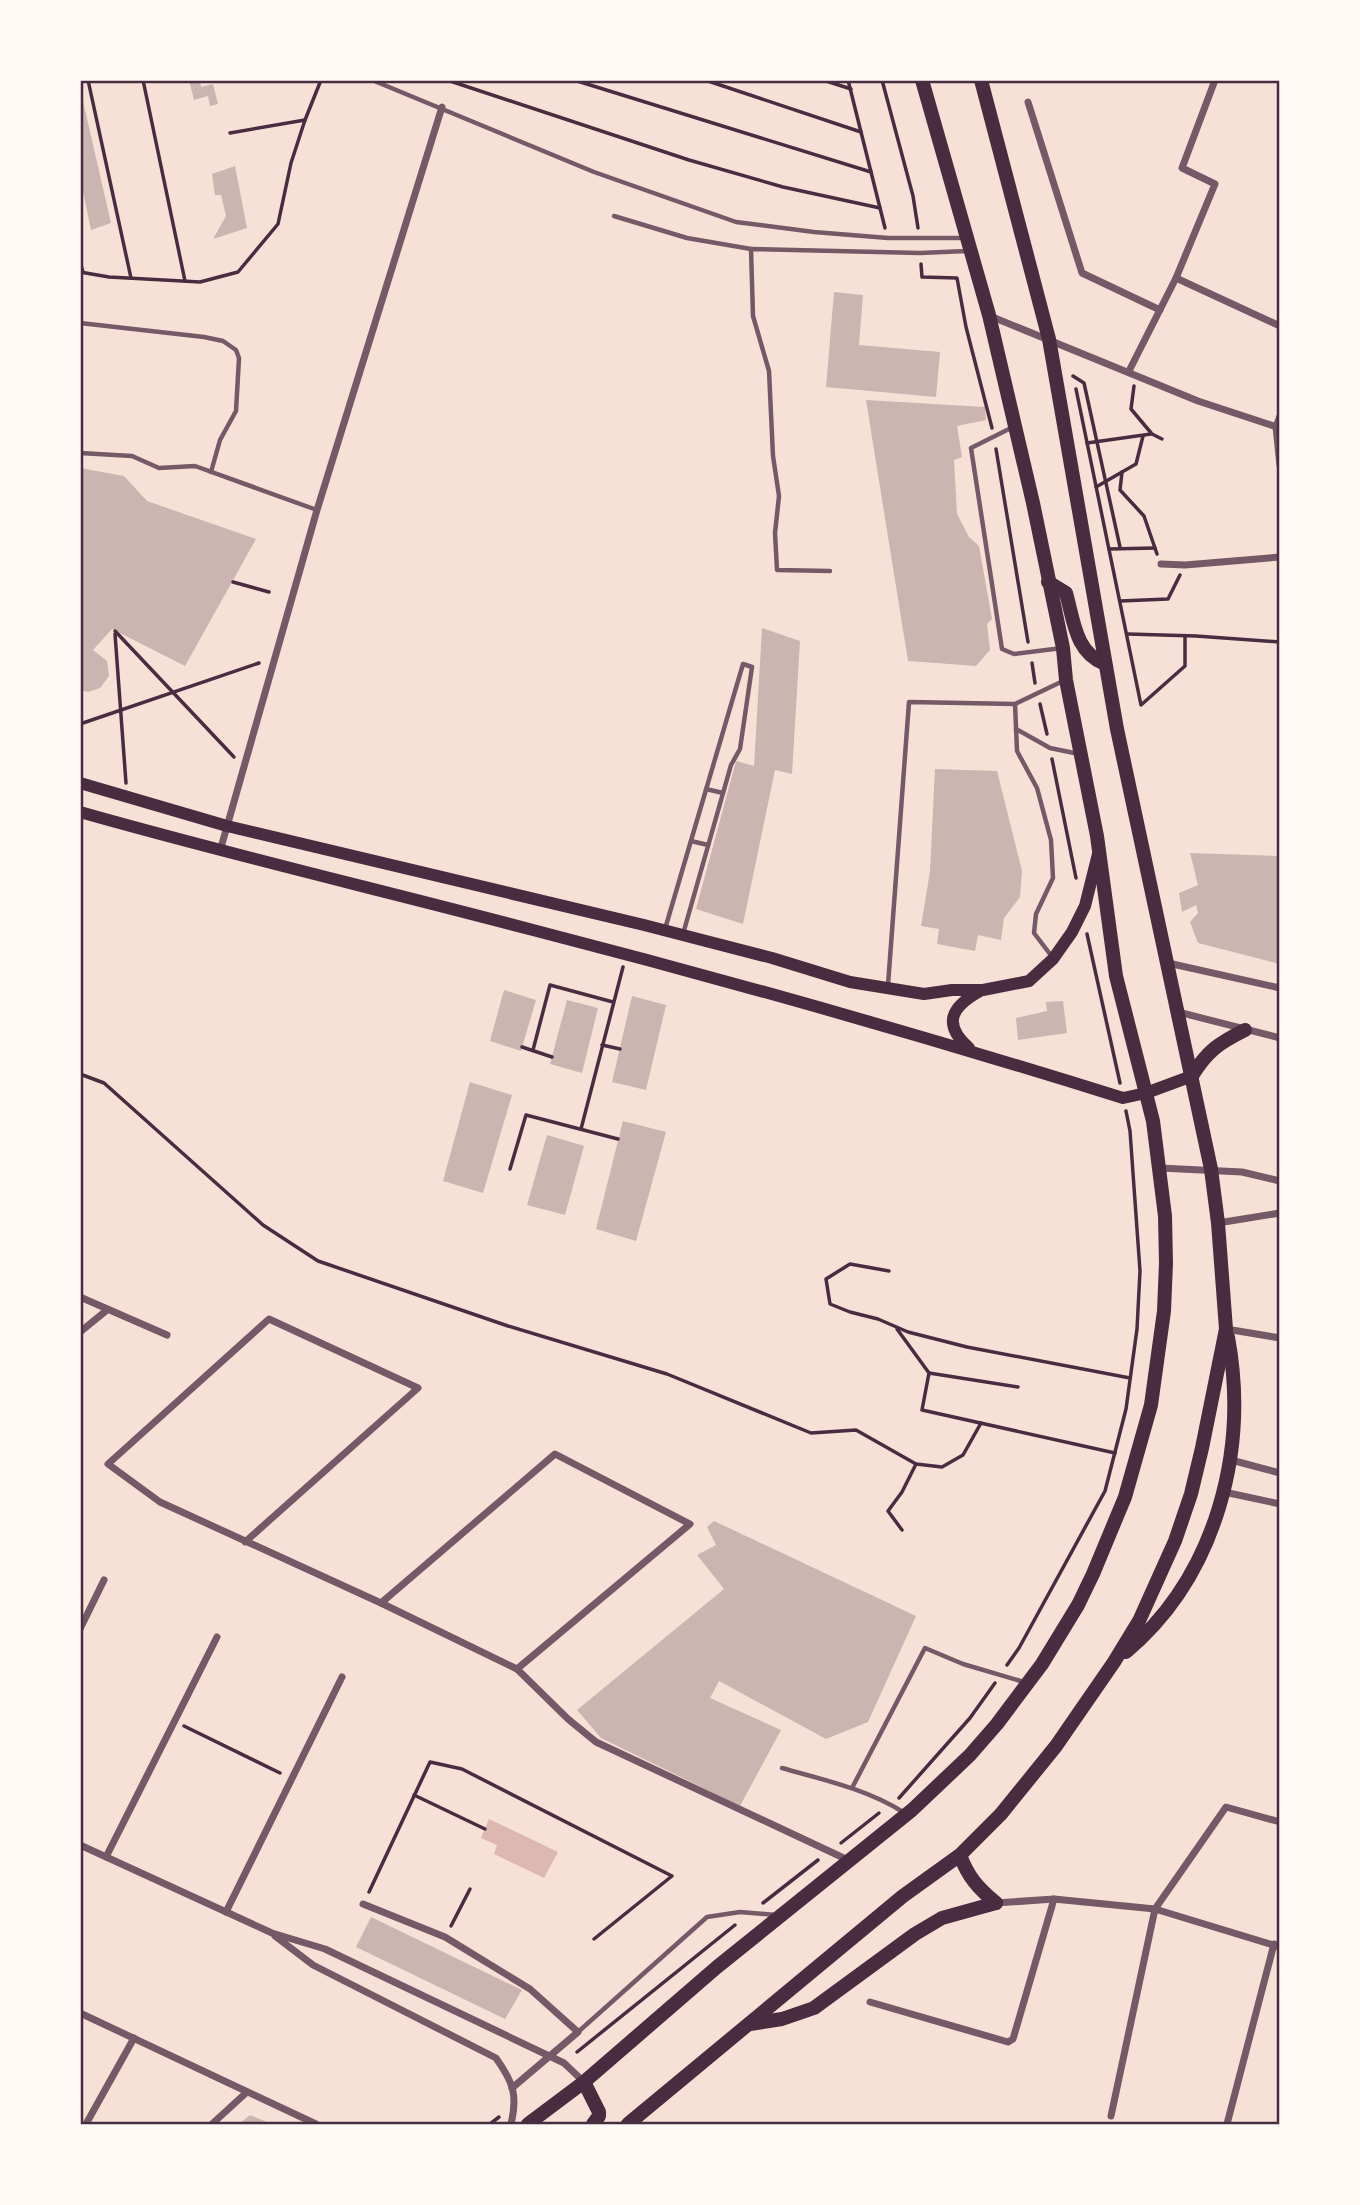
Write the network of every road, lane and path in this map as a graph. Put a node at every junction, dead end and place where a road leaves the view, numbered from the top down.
1 (88, 80) edge
2 (143, 80) edge
3 (321, 80) edge
4 (372, 80) edge
5 (447, 80) edge
6 (574, 80) edge
7 (705, 80) edge
8 (823, 80) edge
9 (848, 80) edge
10 (882, 80) edge
11 (922, 80) edge
12 (981, 80) edge
13 (1215, 80) edge
14 (850, 89) junction
15 (1028, 102) dead end
16 (442, 107) junction
17 (305, 120) junction
18 (862, 132) junction
19 (230, 133) dead end
20 (871, 172) junction
21 (880, 208) junction
22 (614, 216) dead end
23 (888, 238) junction
24 (919, 238) junction
25 (970, 244) junction
26 (751, 249) junction
27 (920, 253) junction
28 (80, 262) edge
29 (82, 272) edge
30 (131, 278) junction
31 (1176, 278) junction
32 (185, 281) junction
33 (1160, 310) junction
34 (989, 316) junction
35 (80, 323) edge
36 (1279, 326) edge
37 (1049, 339) junction
38 (1068, 346) junction
39 (1132, 372) junction
40 (1073, 376) junction
41 (1279, 416) edge
42 (1014, 426) junction
43 (1278, 428) edge
44 (1152, 434) junction
45 (994, 436) junction
46 (1143, 436) junction
47 (1162, 439) dead end
48 (1096, 442) junction
49 (1087, 443) junction
50 (80, 453) edge
51 (1279, 466) edge
52 (211, 472) junction
53 (1122, 472) junction
54 (1106, 482) junction
55 (1097, 487) junction
56 (317, 510) junction
57 (1120, 547) junction
58 (1155, 548) junction
59 (1109, 549) junction
60 (1279, 557) edge
61 (1161, 564) joint
62 (1185, 565) junction
63 (831, 571) dead end
64 (233, 582) dead end
65 (1048, 582) junction
66 (269, 592) dead end
67 (1120, 601) junction
68 (1127, 634) junction
69 (1185, 636) junction
70 (1279, 642) edge
71 (1063, 648) junction
72 (1030, 653) junction
73 (275, 658) junction
74 (1105, 664) junction
75 (1066, 680) junction
76 (173, 692) junction
77 (1037, 693) junction
78 (1016, 704) junction
79 (121, 710) junction
80 (80, 724) edge
81 (1016, 729) junction
82 (1050, 748) junction
83 (1080, 755) junction
84 (244, 767) junction
85 (80, 783) edge
86 (706, 789) junction
87 (723, 793) junction
88 (127, 796) junction
89 (80, 812) edge
90 (227, 826) junction
91 (691, 841) junction
92 (708, 845) junction
93 (1098, 850) junction
94 (220, 852) junction
95 (1077, 884) dead end
96 (1082, 911) junction
97 (665, 930) junction
98 (682, 935) junction
99 (626, 955) junction
100 (1053, 959) junction
101 (1168, 963) junction
102 (1279, 988) edge
103 (888, 989) junction
104 (984, 990) junction
105 (613, 1002) junction
106 (1178, 1012) junction
107 (1245, 1030) junction
108 (1279, 1038) edge
109 (602, 1045) junction
110 (522, 1047) dead end
111 (620, 1049) dead end
112 (533, 1050) junction
113 (972, 1051) junction
114 (552, 1056) dead end
115 (80, 1074) edge
116 (1192, 1076) junction
117 (1146, 1093) junction
118 (1123, 1098) junction
119 (581, 1129) junction
120 (618, 1139) dead end
121 (1160, 1168) junction
122 (1211, 1169) junction
123 (510, 1170) dead end
124 (1279, 1181) edge
125 (1279, 1213) edge
126 (1218, 1223) junction
127 (889, 1271) dead end
128 (80, 1297) edge
129 (107, 1310) junction
130 (897, 1328) junction
131 (1226, 1329) junction
132 (80, 1332) edge
133 (167, 1335) dead end
134 (1279, 1338) edge
135 (929, 1373) junction
136 (1130, 1378) junction
137 (1018, 1387) dead end
138 (981, 1423) junction
139 (1115, 1453) junction
140 (1231, 1460) junction
141 (916, 1464) junction
142 (1279, 1473) edge
143 (1224, 1492) junction
144 (1279, 1504) edge
145 (902, 1530) dead end
146 (245, 1542) junction
147 (104, 1580) dead end
148 (381, 1603) junction
149 (80, 1629) edge
150 (217, 1637) dead end
151 (1114, 1662) junction
152 (517, 1669) junction
153 (1001, 1675) junction
154 (342, 1677) dead end
155 (1028, 1684) junction
156 (175, 1721) junction
157 (782, 1768) dead end
158 (292, 1779) junction
159 (852, 1788) junction
160 (414, 1795) junction
161 (890, 1805) junction
162 (907, 1815) junction
163 (1279, 1822) edge
164 (485, 1829) dead end
165 (80, 1845) edge
166 (830, 1851) junction
167 (960, 1855) junction
168 (106, 1857) junction
169 (848, 1860) junction
170 (470, 1889) dead end
171 (1054, 1899) junction
172 (363, 1903) joint
173 (996, 1903) junction
174 (1155, 1909) junction
175 (226, 1912) junction
176 (750, 1913) junction
177 (781, 1915) junction
178 (272, 1933) junction
179 (445, 1937) junction
180 (594, 1939) dead end
181 (1277, 1945) edge
182 (870, 2002) dead end
183 (80, 2013) edge
184 (749, 2024) junction
185 (578, 2032) junction
186 (134, 2038) junction
187 (549, 2056) junction
188 (564, 2063) junction
189 (584, 2082) junction
190 (512, 2088) junction
191 (247, 2092) junction
192 (515, 2104) junction
193 (1111, 2116) dead end
194 (86, 2124) edge
195 (212, 2124) edge
196 (316, 2124) edge
197 (490, 2124) edge
198 (511, 2124) edge
199 (528, 2124) edge
200 (593, 2124) edge
201 (628, 2124) edge
202 (1227, 2124) edge

1 - 30 path
2 - 32 path
3 - 17 path
4 - 16 lane
5 - 21 path
6 - 20 path
7 - 18 path
8 - 14 path
9 - 14 path
10 - 24 path
11 - 25 main road
12 - 37 main road
13 - 31 street
14 - 18 path
15 - 33 street
16 - 23 lane
16 - 56 street
17 - 19 path
17 - 32 path
18 - 20 path
20 - 21 path
21 - 23 path
22 - 26 lane
23 - 24 lane
24 - 25 lane
25 - 27 lane
25 - 34 main road
26 - 27 lane
26 - 63 lane
27 - 45 path
28 - 29 path
29 - 30 path
30 - 32 path
31 - 33 street
31 - 36 street
33 - 39 street
34 - 37 street
34 - 42 main road
35 - 52 lane
37 - 38 street
37 - 74 main road
38 - 39 street
38 - 40 path
39 - 43 street
39 - 44 path
40 - 48 path
40 - 49 path
41 - 43 street
42 - 45 lane
42 - 65 main road
43 - 51 street
44 - 46 path
44 - 47 path
45 - 72 path
45 - 72 lane
46 - 48 path
46 - 53 path
48 - 49 path
48 - 54 path
49 - 55 path
50 - 52 lane
52 - 56 lane
53 - 54 path
53 - 58 path
54 - 55 path
54 - 57 path
55 - 59 path
56 - 73 street
57 - 58 path
57 - 59 path
58 - 61 path
59 - 67 path
60 - 62 street
61 - 62 street
62 - 67 path
64 - 66 path
65 - 71 main road
65 - 74 main road
67 - 68 path
68 - 69 path
68 - 69 path
69 - 70 path
71 - 72 lane
71 - 75 main road
72 - 77 path
73 - 76 path
73 - 84 street
74 - 101 main road
75 - 77 lane
75 - 83 main road
76 - 79 path
76 - 79 path
76 - 84 path
77 - 78 lane
77 - 82 path
78 - 81 lane
78 - 103 lane
79 - 80 path
79 - 88 path
81 - 82 lane
81 - 100 lane
82 - 83 lane
82 - 95 path
83 - 93 main road
84 - 90 street
85 - 88 main road
86 - 87 lane
86 - 87 lane
86 - 91 lane
87 - 92 lane
88 - 90 main road
89 - 94 main road
90 - 94 street
90 - 97 main road
91 - 92 lane
91 - 97 lane
92 - 98 lane
93 - 96 main road
93 - 117 main road
94 - 99 main road
96 - 100 main road
96 - 118 path
97 - 98 main road
98 - 103 main road
99 - 105 path
99 - 113 main road
100 - 104 main road
101 - 102 street
101 - 106 main road
103 - 104 main road
104 - 113 main road
105 - 109 path
105 - 112 path
106 - 107 street
106 - 116 main road
107 - 108 street
107 - 116 main road
109 - 111 path
109 - 119 path
110 - 112 path
112 - 114 path
113 - 118 main road
115 - 141 path
116 - 117 main road
116 - 122 main road
117 - 118 main road
117 - 121 main road
118 - 136 path
119 - 120 path
119 - 123 path
121 - 122 street
121 - 155 main road
122 - 124 street
122 - 126 main road
125 - 126 street
126 - 131 main road
127 - 130 path
128 - 129 street
129 - 132 street
129 - 133 street
130 - 135 path
130 - 136 path
131 - 134 street
131 - 140 main road
131 - 151 main road
135 - 137 path
135 - 138 path
136 - 139 path
138 - 139 path
138 - 141 path
139 - 153 path
140 - 142 street
140 - 143 main road
141 - 145 path
143 - 144 street
143 - 151 main road
146 - 146 street
146 - 148 street
147 - 149 street
148 - 152 street
148 - 152 street
150 - 156 street
151 - 167 main road
152 - 166 street
153 - 155 lane
153 - 159 lane
153 - 161 path
154 - 158 street
155 - 162 main road
156 - 158 path
156 - 168 street
157 - 159 lane
158 - 175 street
159 - 161 lane
160 - 164 path
160 - 172 path
160 - 180 path
161 - 162 lane
161 - 166 path
162 - 169 main road
163 - 174 street
165 - 168 street
166 - 169 street
166 - 176 path
167 - 173 main road
167 - 184 main road
168 - 175 street
169 - 177 main road
170 - 179 path
171 - 173 street
171 - 174 street
171 - 182 street
172 - 179 street
173 - 184 main road
174 - 181 street
174 - 193 street
175 - 178 street
176 - 177 lane
176 - 185 lane
176 - 188 path
177 - 189 main road
178 - 187 street
178 - 190 street
179 - 185 street
181 - 202 street
183 - 186 street
184 - 201 main road
185 - 187 street
186 - 191 street
186 - 194 street
187 - 188 street
187 - 190 street
188 - 189 street
189 - 199 main road
189 - 200 main road
190 - 192 street
191 - 195 street
191 - 196 street
192 - 197 path
192 - 198 street

